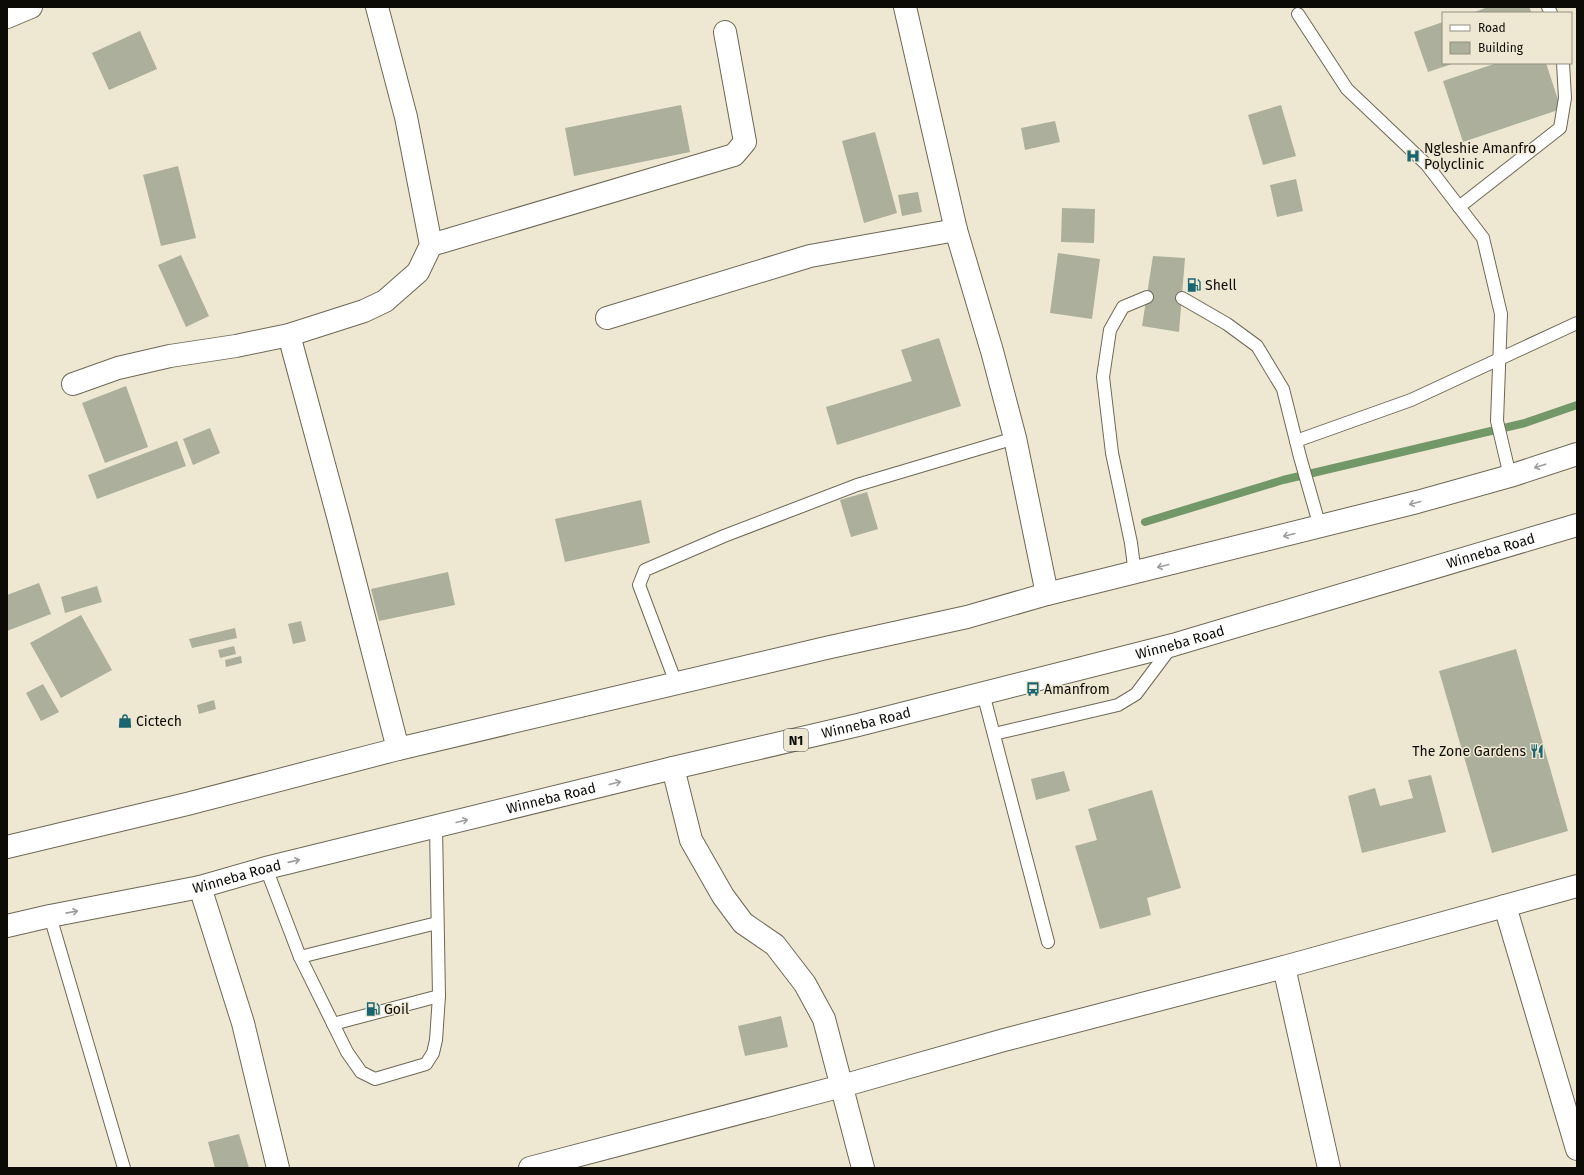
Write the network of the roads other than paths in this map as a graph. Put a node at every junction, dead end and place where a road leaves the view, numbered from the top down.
1 (31, 7) edge
2 (377, 7) edge
3 (905, 7) edge
4 (1298, 14) dead end
5 (7, 17) edge
6 (725, 32) dead end
7 (1563, 64) edge
8 (1459, 207) junction
9 (956, 230) junction
10 (431, 245) junction
11 (1147, 297) dead end
12 (1182, 298) dead end
13 (607, 318) dead end
14 (1577, 323) edge
15 (289, 334) junction
16 (1499, 360) junction
17 (73, 384) dead end
18 (1015, 438) junction
19 (1296, 441) junction
20 (1577, 454) edge
21 (1510, 476) junction
22 (1577, 525) edge
23 (1320, 527) junction
24 (1134, 574) junction
25 (1047, 594) junction
26 (1173, 645) junction
27 (676, 683) junction
28 (983, 693) junction
29 (994, 734) junction
30 (398, 749) junction
31 (673, 768) junction
32 (436, 827) junction
33 (7, 847) edge
34 (266, 868) junction
35 (1577, 886) edge
36 (200, 887) junction
37 (1505, 906) junction
38 (50, 916) junction
39 (437, 924) junction
40 (7, 926) edge
41 (1048, 942) dead end
42 (300, 957) junction
43 (1284, 967) junction
44 (439, 996) junction
45 (333, 1024) junction
46 (842, 1086) junction
47 (1577, 1149) edge
48 (124, 1168) edge
49 (278, 1168) edge
50 (530, 1168) edge
51 (863, 1168) edge
52 (1329, 1168) edge

1 - 5 main road
2 - 10 main road
3 - 9 main road
4 - 8 lane
6 - 10 main road
7 - 8 lane
8 - 16 lane
9 - 13 main road
9 - 18 main road
10 - 15 main road
11 - 24 lane
12 - 19 lane
14 - 16 lane
15 - 17 main road
15 - 30 main road
16 - 19 lane
16 - 21 lane
18 - 25 main road
18 - 27 lane
19 - 23 lane
20 -> 21 main road
21 -> 23 main road
22 - 26 main road, Winneba Road / N1
23 -> 24 main road
24 - 25 main road
25 - 27 main road
26 - 28 main road, Winneba Road / N1
26 - 29 lane
27 - 30 main road
28 - 29 lane
28 - 31 main road, Winneba Road / N1
29 - 41 lane
30 - 33 main road
32 -> 31 main road, Winneba Road / N1
31 - 46 main road
34 -> 32 main road, Winneba Road / N1
32 - 39 lane
34 - 36 main road, Winneba Road / N1
34 - 42 lane
35 - 37 main road
38 -> 36 main road, Winneba Road / N1
36 - 49 main road
37 - 43 main road
37 - 47 main road
38 - 40 main road, Winneba Road / N1
38 - 48 lane
39 - 42 lane
39 - 44 lane
42 - 45 lane
43 - 46 main road
43 - 52 main road
44 - 45 lane
44 - 45 lane
46 - 50 main road
46 - 51 main road

